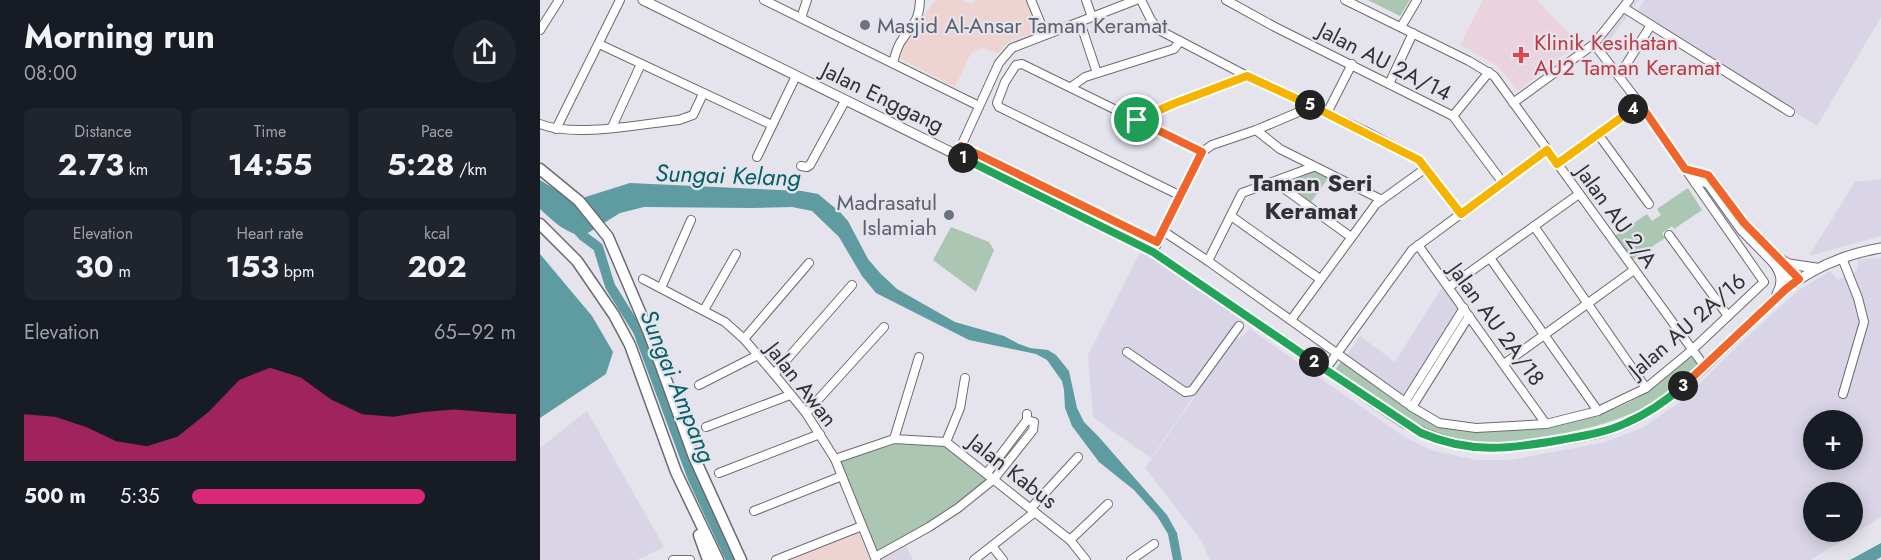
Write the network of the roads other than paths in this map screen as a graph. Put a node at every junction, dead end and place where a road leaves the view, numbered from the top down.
1 (560, 0) edge
2 (620, 0) edge
3 (642, 0) edge
4 (764, 0) edge
5 (807, 0) edge
6 (920, 0) edge
7 (1031, 0) edge
8 (1086, 0) edge
9 (1139, 0) edge
10 (1226, 0) edge
11 (1345, 0) edge
12 (1417, 0) edge
13 (1629, 0) edge
14 (658, 3) edge
15 (1624, 8) junction
16 (1092, 17) junction
17 (801, 18) junction
18 (1080, 22) junction
19 (1651, 25) junction
20 (1401, 27) junction
21 (540, 30) edge
22 (1413, 33) junction
23 (1045, 34) junction
24 (1180, 41) junction
25 (598, 44) junction
26 (1594, 44) junction
27 (893, 63) junction
28 (641, 64) junction
29 (1352, 64) junction
30 (1489, 72) junction
31 (1097, 73) junction
32 (796, 76) junction
33 (1247, 76) junction
34 (1619, 76) junction
35 (1389, 84) junction
36 (1071, 87) junction
37 (703, 94) junction
38 (845, 100) junction
39 (1513, 103) junction
40 (1640, 104) junction
41 (979, 106) junction
42 (1313, 106) junction
43 (1790, 112) dead end
44 (1328, 114) junction
45 (1453, 116) junction
46 (1137, 120) junction
47 (540, 124) edge
48 (772, 125) junction
49 (612, 127) junction
50 (556, 129) junction
51 (1257, 130) junction
52 (1598, 134) junction
53 (959, 150) junction
54 (1547, 150) junction
55 (1202, 152) junction
56 (757, 157) dead end
57 (1557, 164) junction
58 (801, 166) dead end
59 (1313, 167) junction
60 (1426, 168) junction
61 (540, 169) edge
62 (1685, 169) junction
63 (1275, 182) junction
64 (1503, 183) junction
65 (1695, 183) junction
66 (1579, 194) junction
67 (1181, 196) junction
68 (1382, 200) junction
69 (1649, 204) dead end
70 (1461, 214) junction
71 (1231, 216) junction
72 (691, 220) dead end
73 (540, 224) edge
74 (1534, 226) junction
75 (1163, 231) junction
76 (1669, 235) dead end
77 (1350, 237) junction
78 (1157, 242) junction
79 (1418, 245) junction
80 (1881, 248) edge
81 (1153, 252) junction
82 (736, 254) dead end
83 (1490, 258) junction
84 (1842, 258) junction
85 (1775, 259) junction
86 (1208, 261) junction
87 (809, 263) dead end
88 (1817, 268) junction
89 (1634, 270) junction
90 (643, 279) dead end
91 (1320, 279) junction
92 (1796, 281) junction
93 (852, 285) dead end
94 (1449, 287) junction
95 (661, 288) junction
96 (1588, 303) junction
97 (1771, 303) junction
98 (1464, 308) junction
99 (704, 310) junction
100 (1469, 316) junction
101 (1728, 316) junction
102 (1291, 320) junction
103 (1239, 326) dead end
104 (884, 327) dead end
105 (1545, 335) junction
106 (744, 339) junction
107 (1692, 350) junction
108 (1127, 352) dead end
109 (1337, 353) junction
110 (758, 356) junction
111 (919, 357) dead end
112 (1504, 364) junction
113 (1704, 367) junction
114 (1325, 370) junction
115 (774, 374) junction
116 (965, 378) dead end
117 (699, 385) dead end
118 (1646, 388) junction
119 (1844, 394) dead end
120 (790, 395) junction
121 (1408, 404) junction
122 (1598, 411) junction
123 (806, 413) junction
124 (1027, 417) dead end
125 (1546, 424) junction
126 (705, 427) dead end
127 (820, 434) junction
128 (894, 439) junction
129 (946, 442) junction
130 (1077, 456) dead end
131 (835, 459) junction
132 (719, 473) dead end
133 (842, 476) junction
134 (990, 476) junction
135 (688, 501) junction
136 (1108, 504) dead end
137 (1033, 510) junction
138 (754, 512) dead end
139 (862, 526) junction
140 (1070, 540) junction
141 (1154, 544) dead end
142 (992, 546) junction
143 (876, 559) edge
144 (673, 560) edge
145 (690, 560) edge
146 (708, 560) edge
147 (717, 560) edge
148 (741, 560) edge
149 (776, 560) edge
150 (974, 560) edge
151 (1003, 560) edge
152 (1086, 560) edge
153 (1131, 560) edge

1 - 21 street
2 - 25 street
3 - 14 main road, Jalan Enggang
4 - 17 street
5 - 17 street
6 - 27 street
7 - 23 street
8 - 16 street
9 - 16 street
9 - 24 street
10 - 29 street, Jalan AU 2A/14
11 - 20 street, Jalan AU 2/A
12 - 20 street
13 - 15 street
14 - 32 main road, Jalan Enggang
15 - 19 street
15 - 26 street
16 - 18 street
17 - 27 street
18 - 23 street
18 - 31 street
19 - 34 street
19 - 43 street
20 - 22 street, Jalan AU 2/A
22 - 30 street, Jalan AU 2/A
22 - 35 street
23 - 41 street
24 - 31 street
24 - 33 street
25 - 28 street
25 - 50 street
26 - 34 street
26 - 39 street
27 - 41 street
28 - 37 street
28 - 49 street
29 - 35 street, Jalan AU 2A/14
29 - 44 street
30 - 39 street, Jalan AU 2/A
30 - 45 street
31 - 36 street
32 - 38 main road, Jalan Enggang
32 - 48 street
33 - 42 street
33 - 46 street
34 - 40 street
35 - 45 street, Jalan AU 2A/14
36 - 46 street
36 - 67 street
37 - 48 street
37 - 49 street
38 - 53 main road, Jalan Enggang
38 - 58 street
39 - 54 street, Jalan AU 2/A
40 - 52 street
40 - 62 street
41 - 53 street
42 - 44 street
42 - 51 street
44 - 60 street
45 - 64 street, Jalan AU 2A/14
46 - 55 street
47 - 50 street
48 - 56 street
49 - 50 street
51 - 55 street
51 - 59 street
52 - 57 street
52 - 69 street
53 - 78 street
53 - 81 main road, Jalan Enggang
54 - 57 street, Jalan AU 2/A
54 - 64 street
55 - 67 street
57 - 66 street, Jalan AU 2/A
59 - 63 street
59 - 68 street
60 - 68 street
60 - 70 street
61 - 148 highway
62 - 65 street
62 - 85 street
63 - 71 street
63 - 77 street
64 - 70 street
65 - 85 street
65 - 101 street, Jalan AU 2A/16
66 - 74 street
66 - 89 street, Jalan AU 2/A
67 - 75 street
68 - 77 street
70 - 79 street
71 - 86 street
71 - 91 street
72 - 95 street
73 - 135 highway
74 - 83 street
74 - 96 street
75 - 78 street
75 - 86 street, Jalan AU 2A/16
76 - 101 street
77 - 91 street
78 - 81 street
79 - 94 street, Jalan AU 2A/18
79 - 109 street
80 - 84 main road, Jalan Enggang
81 - 114 main road, Jalan Enggang
82 - 99 street
83 - 94 street
83 - 105 street
84 - 88 main road, Jalan Enggang
84 - 119 street
85 - 88 main road
85 - 92 street
85 - 97 main road
86 - 102 street, Jalan AU 2A/16
87 - 106 street
88 - 92 main road, Jalan Enggang
89 - 96 street
89 - 107 street, Jalan AU 2/A
90 - 95 street, Jalan Awan
91 - 102 street
92 - 97 main road, Jalan Enggang
93 - 115 street
94 - 98 street, Jalan AU 2A/18
95 - 99 street, Jalan Awan
96 - 105 street
96 - 118 street
97 - 113 main road, Jalan Enggang
98 - 100 street, Jalan AU 2A/18
98 - 121 street
99 - 106 street, Jalan Awan
100 - 112 street, Jalan AU 2A/18
100 - 121 street
101 - 107 street, Jalan AU 2A/16
102 - 109 street, Jalan AU 2A/16
103 - 108 street
104 - 123 street
105 - 112 street
105 - 122 street
106 - 110 street, Jalan Awan
107 - 113 street, Jalan AU 2/A
107 - 118 street, Jalan AU 2A/16
109 - 114 street
109 - 121 street, Jalan AU 2A/16
110 - 115 street, Jalan Awan
110 - 117 street
111 - 128 street
112 - 125 street, Jalan AU 2A/18
113 - 114 main road, Jalan Enggang
115 - 120 street, Jalan Awan
116 - 129 street
118 - 122 street, Jalan AU 2A/16
120 - 123 street, Jalan Awan
120 - 126 street
121 - 125 street, Jalan AU 2A/16
122 - 125 street, Jalan AU 2A/16
123 - 127 street, Jalan Awan
124 - 134 street
127 - 131 street, Jalan Awan
127 - 132 street
128 - 129 street, Jalan Kabus
128 - 131 street, Jalan Kabus
129 - 134 street, Jalan Kabus
130 - 137 street
131 - 133 street, Jalan Awan
133 - 138 street
133 - 139 street, Jalan Awan
134 - 137 street, Jalan Kabus
134 - 143 street
135 - 146 highway
135 - 147 highway
136 - 140 street
137 - 140 street, Jalan Kabus
137 - 142 street
139 - 143 street, Jalan Awan
139 - 149 street
140 - 152 street, Jalan Kabus
141 - 153 street
142 - 150 street
142 - 151 street
144 - 145 street

